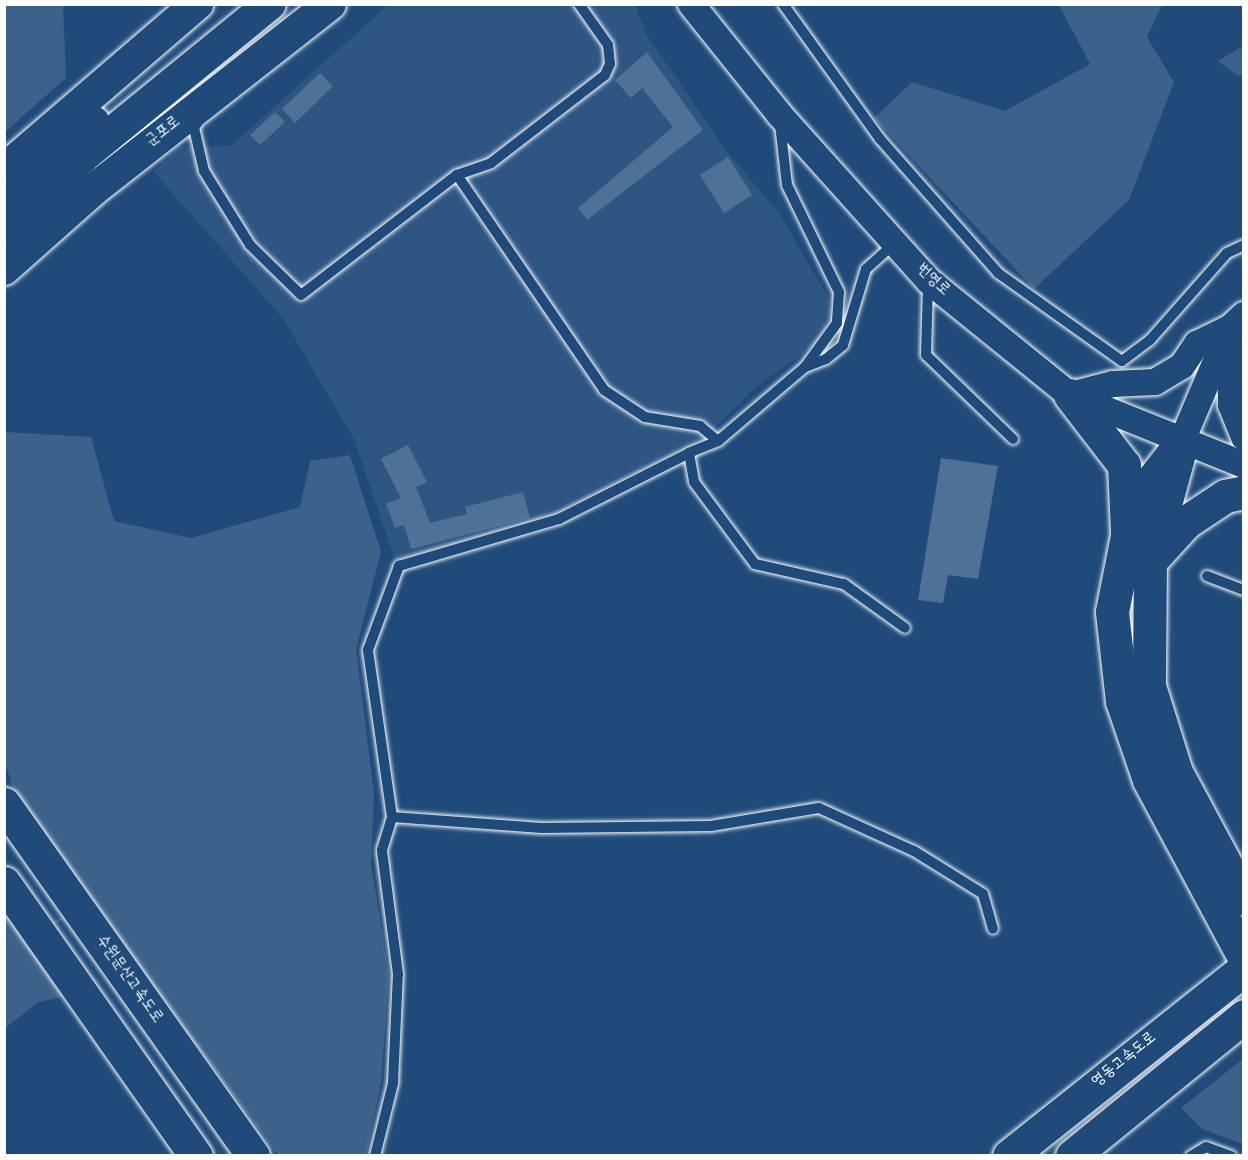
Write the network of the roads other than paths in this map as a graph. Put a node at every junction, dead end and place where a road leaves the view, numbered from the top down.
1 (196, 4) edge
2 (239, 4) edge
3 (270, 4) edge
4 (330, 4) edge
5 (579, 4) edge
6 (692, 4) edge
7 (783, 4) edge
8 (219, 89) junction
9 (779, 114) junction
10 (4, 170) edge
11 (457, 175) junction
12 (4, 202) edge
13 (4, 233) edge
14 (895, 243) junction
15 (1244, 245) edge
16 (4, 269) edge
17 (929, 281) junction
18 (1237, 322) edge
19 (805, 367) junction
20 (1118, 372) junction
21 (1070, 395) junction
22 (1244, 438) edge
23 (1013, 439) dead end
24 (718, 441) junction
25 (1181, 443) junction
26 (689, 453) junction
27 (1244, 465) edge
28 (1244, 492) edge
29 (1127, 536) junction
30 (1150, 560) junction
31 (1207, 576) dead end
32 (1244, 590) edge
33 (905, 628) dead end
34 (4, 804) edge
35 (392, 818) junction
36 (4, 883) edge
37 (1225, 885) edge
38 (993, 929) dead end
39 (1244, 957) edge
40 (1244, 969) edge
41 (1244, 1016) edge
42 (196, 1155) edge
43 (253, 1155) edge
44 (375, 1155) edge
45 (1009, 1155) edge
46 (1072, 1155) edge
47 (1191, 1155) edge
48 (1231, 1155) edge

1 - 10 main road
2 - 12 main road
3 - 13 main road, 군포로
4 - 8 main road, 군포로
5 - 11 lane
6 - 9 street, 번영로
7 - 20 lane
8 - 11 lane
8 - 16 main road, 군포로
9 - 14 street, 번영로
9 - 19 lane
11 - 24 lane
14 - 17 street, 번영로
14 - 19 lane
15 - 20 lane
17 - 21 street, 번영로
17 - 23 lane
18 - 20 street
18 - 22 street
18 - 25 street
19 - 24 lane
20 - 21 street
21 - 25 street, 번영로
21 - 29 highway
24 - 26 lane
25 - 27 street, 번영로
25 - 29 highway
25 - 30 highway
26 - 33 lane
26 - 35 lane
28 - 30 highway
29 - 37 highway
30 - 37 highway
31 - 32 lane
34 - 43 highway, 수원문산고속도로
35 - 38 lane
35 - 44 lane
36 - 42 highway
37 - 39 highway
40 - 45 highway, 영동고속도로
41 - 46 highway
47 - 48 lane

